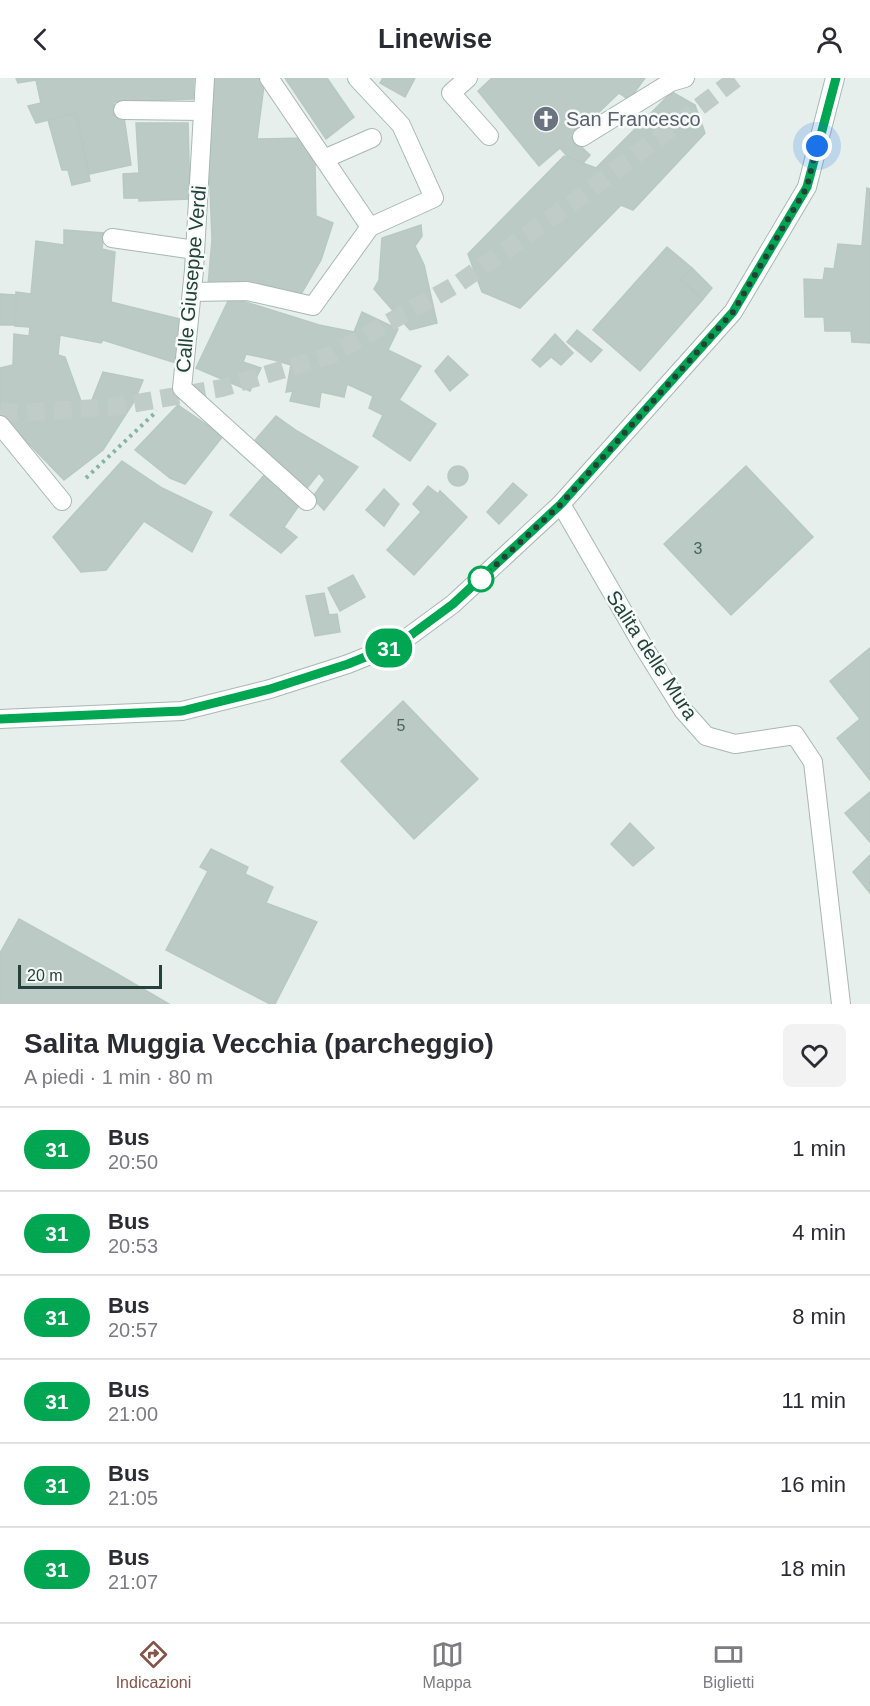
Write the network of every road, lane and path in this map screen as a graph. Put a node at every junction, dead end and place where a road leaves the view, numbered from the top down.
1 (205, 78) edge
2 (269, 78) edge
3 (357, 78) edge
4 (468, 78) edge
5 (685, 78) edge
6 (830, 80) edge
7 (123, 110) dead end
8 (203, 111) junction
9 (489, 136) dead end
10 (582, 137) dead end
11 (372, 138) dead end
12 (324, 159) junction
13 (370, 227) junction
14 (112, 238) dead end
15 (195, 250) junction
16 (192, 292) junction
17 (182, 388) junction
18 (0, 425) edge
19 (62, 501) joint
20 (307, 501) dead end
21 (561, 504) junction
22 (0, 719) edge
23 (841, 1004) edge

1 - 8 street, Calle Giuseppe Verdi
2 - 12 street
3 - 13 street
4 - 9 street
5 - 10 street
6 - 21 street
7 - 8 street
8 - 15 street, Calle Giuseppe Verdi
11 - 12 street
12 - 13 street
13 - 16 street
14 - 15 street
15 - 16 street, Calle Giuseppe Verdi
16 - 17 street, Calle Giuseppe Verdi
17 - 19 path, Calle Giuseppe Verdi
17 - 20 street
18 - 19 street
21 - 22 street
21 - 23 street, Salita delle Mura

